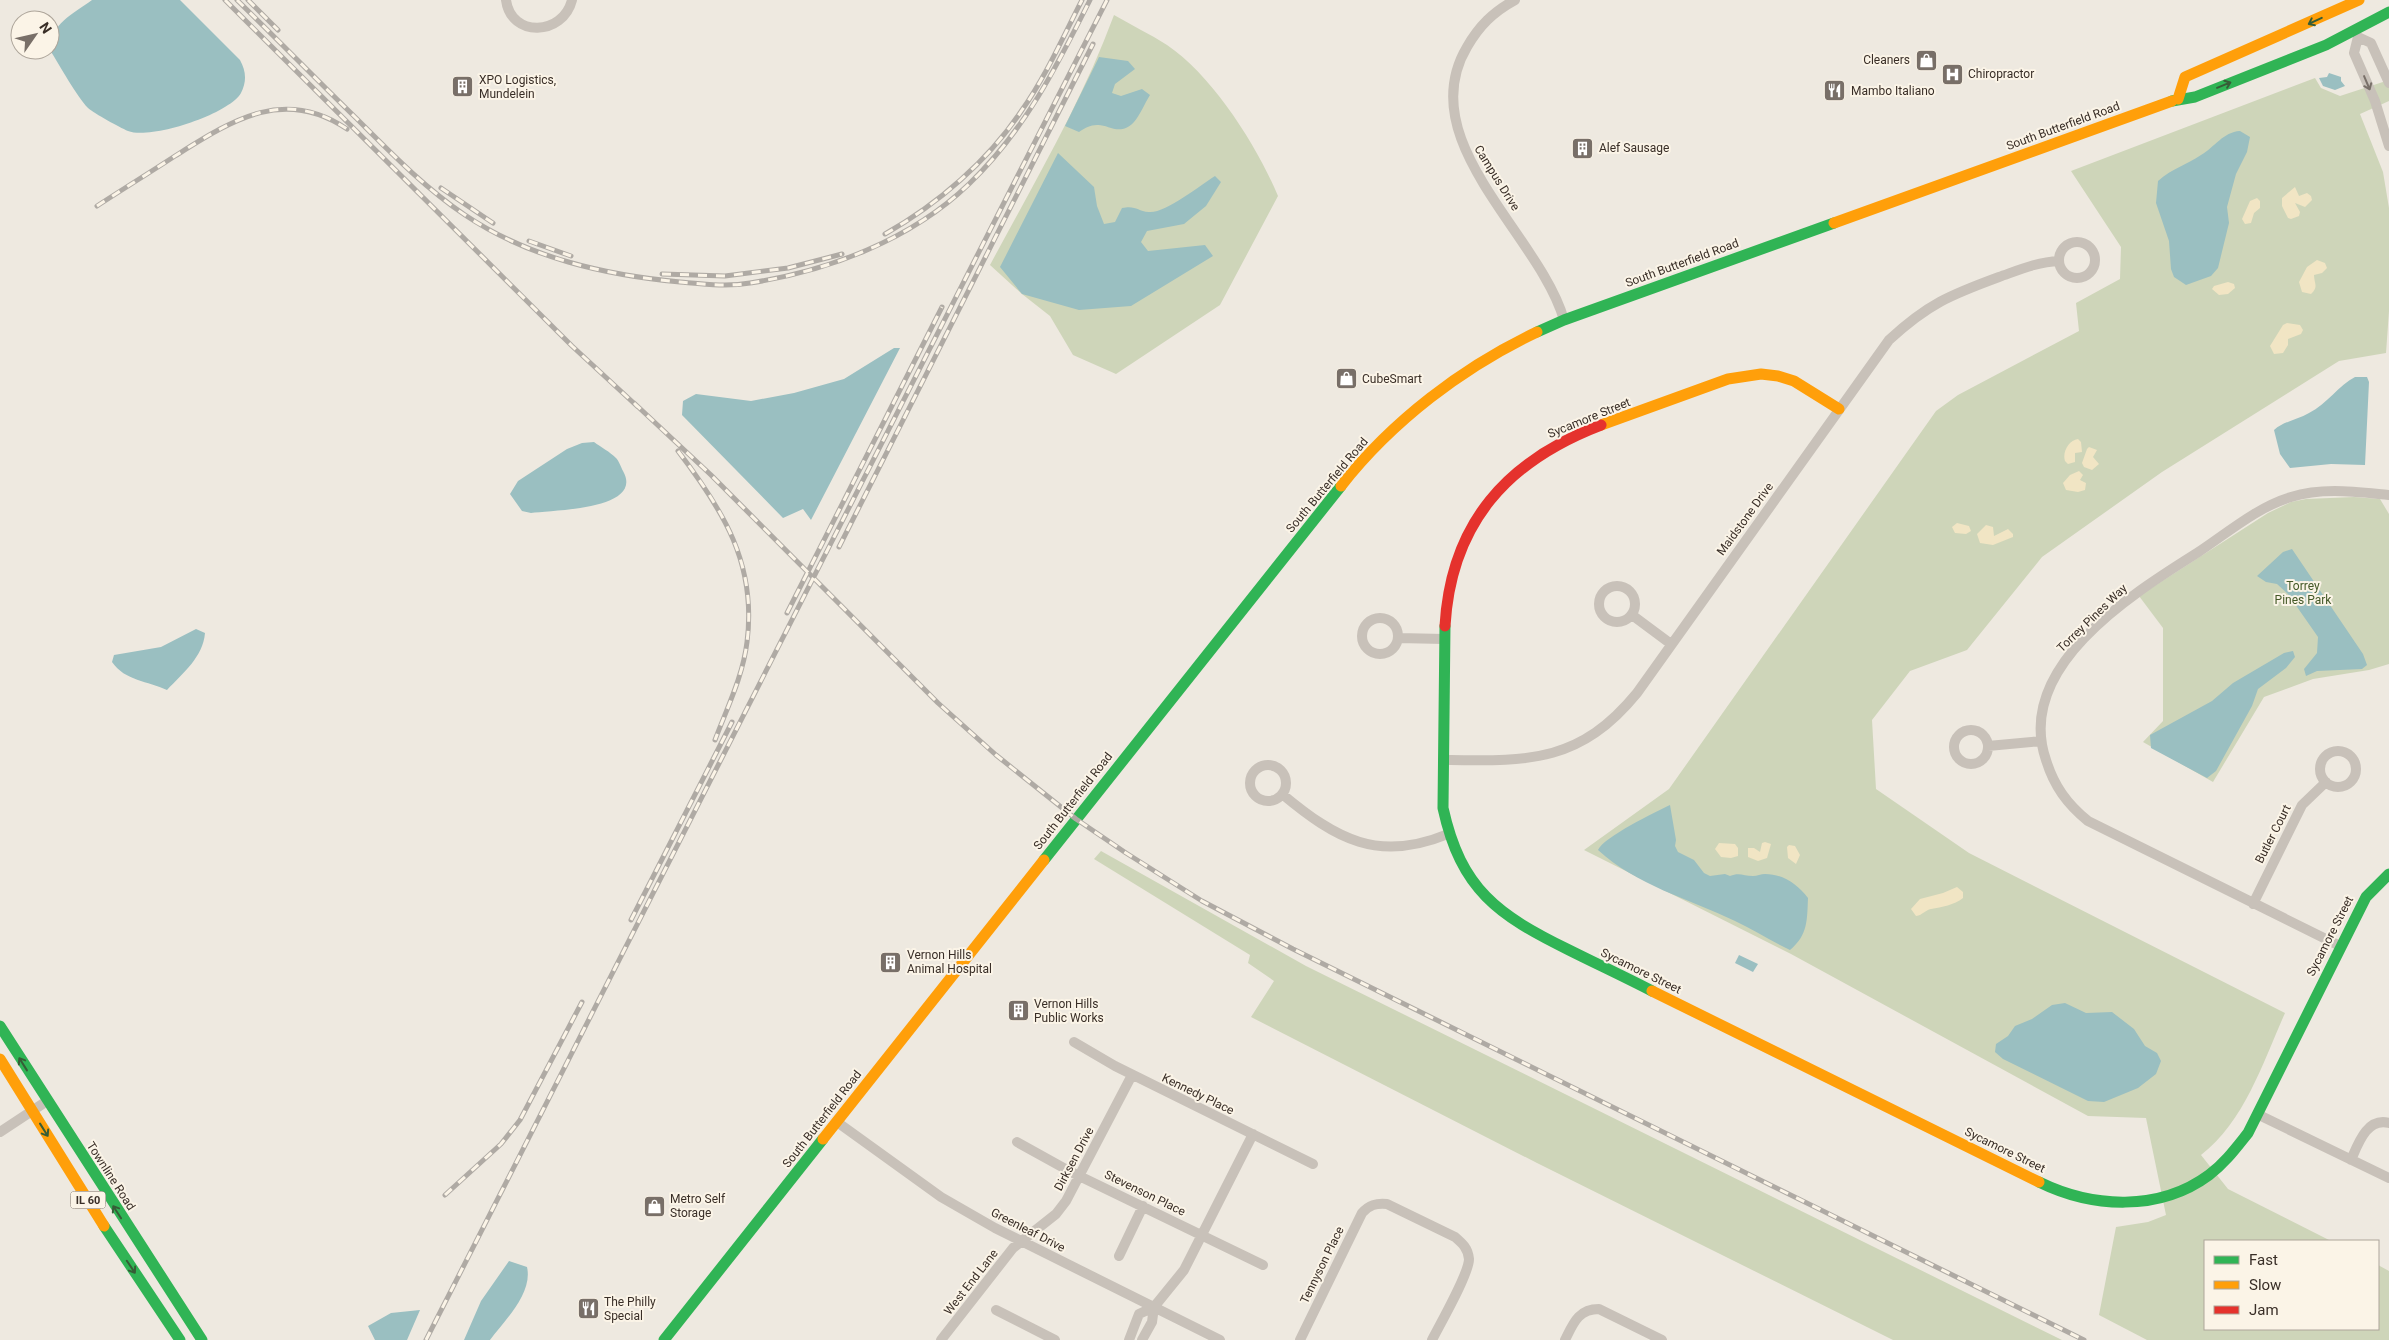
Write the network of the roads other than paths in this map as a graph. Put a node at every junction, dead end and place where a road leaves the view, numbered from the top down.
1 (506, 0) edge
2 (572, 0) edge
3 (1515, 0) edge
4 (2359, 0) edge
5 (2389, 12) edge
6 (2348, 19) edge
7 (2389, 83) edge
8 (2178, 99) junction
9 (2389, 146) edge
10 (2059, 261) dead end
11 (1564, 320) junction
12 (1839, 410) junction
13 (2389, 495) edge
14 (1632, 615) dead end
15 (1398, 638) dead end
16 (1444, 639) junction
17 (1671, 644) junction
18 (2041, 741) junction
19 (1988, 746) dead end
20 (1443, 760) junction
21 (2326, 782) dead end
22 (1282, 794) dead end
23 (1448, 834) junction
24 (2389, 874) edge
25 (2252, 904) junction
26 (2340, 946) junction
27 (0, 1026) edge
28 (1074, 1042) dead end
29 (0, 1059) edge
30 (1132, 1075) junction
31 (46, 1101) junction
32 (32, 1110) junction
33 (2258, 1114) junction
34 (837, 1122) junction
35 (2389, 1124) edge
36 (0, 1132) edge
37 (1252, 1134) junction
38 (1018, 1142) dead end
39 (2351, 1160) junction
40 (1313, 1164) dead end
41 (2389, 1166) edge
42 (1080, 1176) junction
43 (2387, 1177) edge
44 (1143, 1206) junction
45 (1202, 1236) junction
46 (1022, 1242) junction
47 (1119, 1256) dead end
48 (1263, 1265) dead end
49 (1154, 1307) junction
50 (996, 1310) dead end
51 (180, 1340) edge
52 (202, 1340) edge
53 (664, 1340) edge
54 (941, 1340) edge
55 (1055, 1340) edge
56 (1129, 1340) edge
57 (1142, 1340) edge
58 (1220, 1340) edge
59 (1300, 1340) edge
60 (1432, 1340) edge
61 (1565, 1340) edge
62 (1662, 1340) edge

1 - 2 street
3 - 11 street, Campus Drive
4 - 6 main road
5 - 6 main road, South Butterfield Road
6 - 7 street
8 -> 6 main road, South Butterfield Road
6 -> 8 main road
6 -> 9 street
8 - 11 main road, South Butterfield Road
10 - 12 street, Maidstone Drive
11 - 34 main road, South Butterfield Road
12 - 16 main road, Sycamore Street
12 - 17 street, Maidstone Drive
13 - 18 street, Torrey Pines Way
14 - 17 street
15 - 16 street
16 - 20 main road, Sycamore Street
17 - 20 street, Maidstone Drive
18 - 19 street
18 - 25 street, Torrey Pines Way
20 - 23 main road, Sycamore Street
21 - 25 street, Butler Court
22 - 23 street
23 - 33 main road, Sycamore Street
24 - 26 main road, Sycamore Street
25 - 26 street, Torrey Pines Way
26 - 33 main road, Sycamore Street
31 -> 27 main road, Townline Road / IL 60
28 - 30 street, Kennedy Place
29 - 32 main road, IL 60
30 - 37 street, Kennedy Place
30 - 42 street, Dirksen Drive
31 - 32 street
52 -> 31 main road, Townline Road / IL 60
32 - 36 street
32 -> 51 main road, IL 60
33 - 39 street
34 - 46 street, Greenleaf Drive
34 - 53 main road, South Butterfield Road
35 - 39 street
37 - 40 street, Kennedy Place
37 - 45 street
38 - 42 street, Stevenson Place
39 - 43 street
41 - 43 street
42 - 44 street, Stevenson Place
42 - 46 street, Dirksen Drive
44 - 45 street, Stevenson Place
44 - 47 street
45 - 48 street, Stevenson Place
45 - 49 street
46 - 49 street, Greenleaf Drive
46 - 54 street, West End Lane
49 - 56 street
49 - 57 street
49 - 58 street, Greenleaf Drive
50 - 55 street
59 - 60 street, Tennyson Place
61 - 62 street

